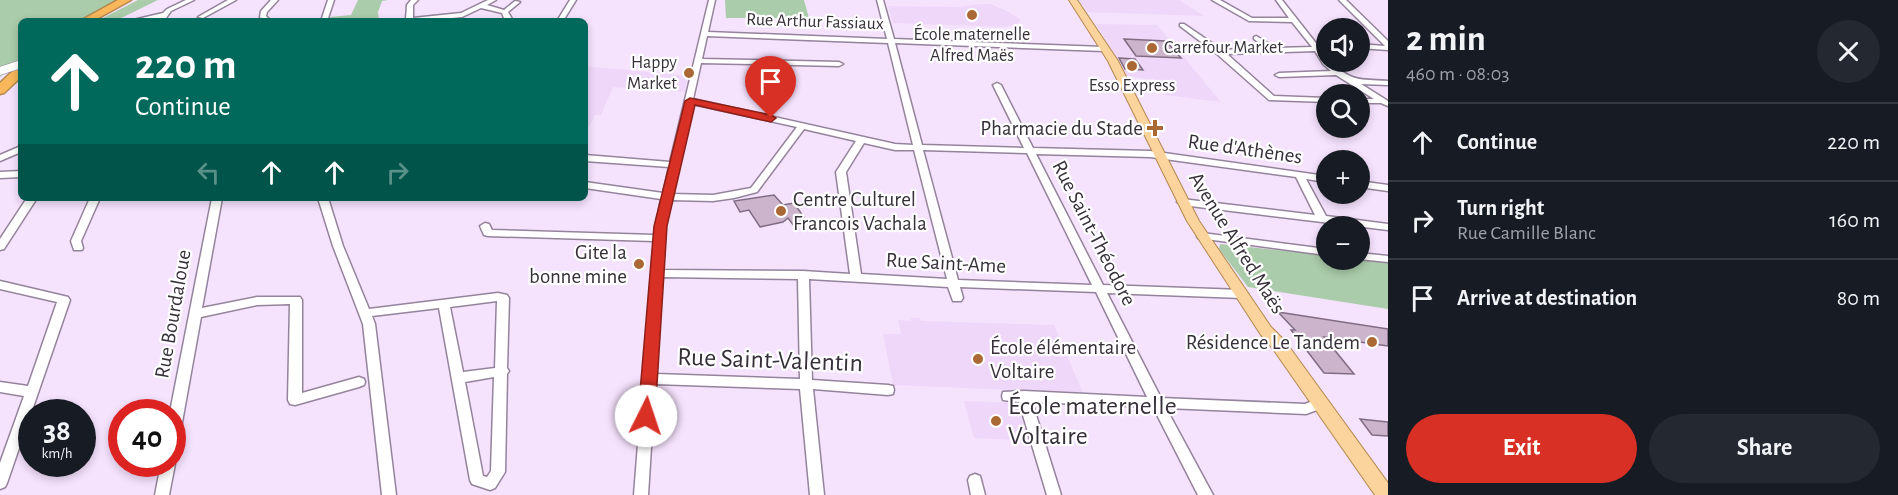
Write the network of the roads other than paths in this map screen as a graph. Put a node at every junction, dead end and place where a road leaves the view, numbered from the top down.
1 (126, 0) edge
2 (134, 0) edge
3 (191, 0) edge
4 (233, 0) edge
5 (275, 0) edge
6 (415, 0) edge
7 (493, 0) edge
8 (573, 0) edge
9 (712, 0) edge
10 (880, 0) edge
11 (1067, 0) edge
12 (1073, 0) edge
13 (1215, 0) edge
14 (1280, 0) edge
15 (1342, 0) edge
16 (330, 2) edge
17 (517, 2) dead end
18 (481, 6) junction
19 (505, 12) junction
20 (201, 17) dead end
21 (91, 18) edge
22 (99, 18) edge
23 (162, 18) edge
24 (265, 18) edge
25 (325, 18) edge
26 (409, 18) edge
27 (436, 18) edge
28 (508, 18) edge
29 (562, 18) edge
30 (1293, 20) junction
31 (1182, 25) dead end
32 (704, 34) junction
33 (1256, 38) dead end
34 (890, 39) junction
35 (1313, 46) junction
36 (1316, 46) edge
37 (1370, 46) edge
38 (1388, 46) edge
39 (1102, 49) junction
40 (1316, 49) edge
41 (1274, 50) junction
42 (1220, 52) junction
43 (699, 61) junction
44 (18, 64) edge
45 (839, 64) dead end
46 (18, 66) edge
47 (0, 71) edge
48 (18, 73) edge
49 (1338, 73) joint
50 (1279, 75) dead end
51 (0, 81) edge
52 (1350, 81) junction
53 (1388, 83) edge
54 (997, 85) dead end
55 (0, 90) edge
56 (1316, 100) edge
57 (690, 101) junction
58 (1370, 102) edge
59 (1386, 103) edge
60 (802, 126) junction
61 (861, 140) junction
62 (918, 148) junction
63 (18, 150) edge
64 (1030, 150) junction
65 (1154, 154) junction
66 (0, 158) edge
67 (588, 158) edge
68 (675, 165) junction
69 (18, 174) edge
70 (0, 175) edge
71 (1299, 175) junction
72 (1316, 178) edge
73 (588, 185) edge
74 (1370, 186) edge
75 (1388, 188) edge
76 (666, 195) junction
77 (30, 201) edge
78 (94, 201) edge
79 (216, 201) edge
80 (324, 201) edge
81 (1182, 202) junction
82 (1320, 216) edge
83 (1316, 218) edge
84 (1370, 225) edge
85 (485, 226) dead end
86 (1388, 227) edge
87 (1202, 236) junction
88 (659, 238) junction
89 (0, 247) edge
90 (78, 248) dead end
91 (1316, 251) edge
92 (1370, 258) edge
93 (1388, 260) edge
94 (656, 273) junction
95 (803, 275) junction
96 (856, 278) junction
97 (952, 283) junction
98 (0, 285) edge
99 (1100, 289) junction
100 (1238, 294) junction
101 (957, 298) dead end
102 (444, 303) junction
103 (195, 314) junction
104 (366, 314) junction
105 (503, 371) junction
106 (458, 378) junction
107 (649, 379) junction
108 (358, 382) dead end
109 (806, 384) junction
110 (0, 387) edge
111 (888, 390) dead end
112 (31, 391) junction
113 (1008, 396) dead end
114 (1024, 396) junction
115 (179, 399) edge
116 (1157, 403) junction
117 (1317, 405) junction
118 (165, 477) edge
119 (975, 480) dead end
120 (0, 483) edge
121 (490, 490) edge
122 (1382, 493) edge
123 (162, 495) edge
124 (388, 495) edge
125 (641, 495) edge
126 (817, 495) edge
127 (978, 495) edge
128 (1054, 495) edge
129 (1206, 495) edge

1 - 21 highway
2 - 22 highway
3 - 23 street
4 - 20 street
5 - 24 street
6 - 26 street
7 - 18 street
8 - 29 street
9 - 32 street
10 - 34 street
11 - 39 main road, Avenue Alfred Maës
12 - 39 main road, Avenue Alfred Maës
13 - 30 street
14 - 30 street
15 - 38 street
16 - 25 street
17 - 19 street
18 - 19 street
18 - 27 street
19 - 28 street
30 - 35 street
31 - 42 street
32 - 34 street, Rue Arthur Fassiaux
32 - 43 street
33 - 41 street
34 - 39 street, Rue Arthur Fassiaux
34 - 62 street
35 - 36 street
35 - 40 street
35 - 41 street
37 - 38 street
39 - 65 main road, Avenue Alfred Maës
41 - 42 street
42 - 56 street
43 - 45 street
43 - 57 street
44 - 47 street, bridge
46 - 51 highway
48 - 55 highway
49 - 50 street
49 - 52 street
52 - 53 street
52 - 59 street
54 - 64 street, Rue Saint-Théodore
57 - 60 street, Rue d'Athènes
57 - 68 street
58 - 59 street
60 - 61 street, Rue d'Athènes
60 - 76 street
61 - 62 street, Rue d'Athènes
61 - 96 street
62 - 64 street, Rue d'Athènes
62 - 97 street
63 - 66 street
64 - 65 street, Rue d'Athènes
64 - 99 street, Rue Saint-Théodore
65 - 71 street, Rue d'Athènes
65 - 81 main road, Avenue Alfred Maës
65 - 100 main road, Avenue Alfred Maës
67 - 68 street
68 - 76 street
69 - 70 street
71 - 72 street, Rue d'Athènes
71 - 82 street
73 - 76 street
74 - 75 street
76 - 88 street
77 - 89 street
78 - 90 street
79 - 103 street, Rue Bourdaloue
80 - 104 street
81 - 83 street
81 - 87 main road, Avenue Alfred Maës
84 - 86 street
85 - 88 street
87 - 91 street
87 - 100 main road, Avenue Alfred Maës
88 - 94 street
92 - 93 street
94 - 95 street, Rue Saint-Ame
94 - 107 street
95 - 96 street, Rue Saint-Ame
95 - 109 street
96 - 97 street, Rue Saint-Ame
97 - 99 street, Rue Saint-Ame
97 - 101 street
98 - 112 street
99 - 100 street, Rue Saint-Ame
99 - 116 street, Rue Saint-Théodore
100 - 117 main road, Avenue Alfred Maës
102 - 104 street
102 - 105 street
102 - 106 street
103 - 108 street
103 - 115 street, Rue Bourdaloue
104 - 124 street
105 - 106 street
105 - 121 street
106 - 121 street
107 - 109 street, Rue Saint-Valentin
107 - 125 street
109 - 111 street, Rue Saint-Valentin
109 - 126 street
110 - 112 street
112 - 120 street
113 - 114 street
114 - 116 street
114 - 128 street
116 - 117 street
116 - 129 street, Rue Saint-Théodore
117 - 122 main road, Avenue Alfred Maës
118 - 123 street
119 - 127 street

